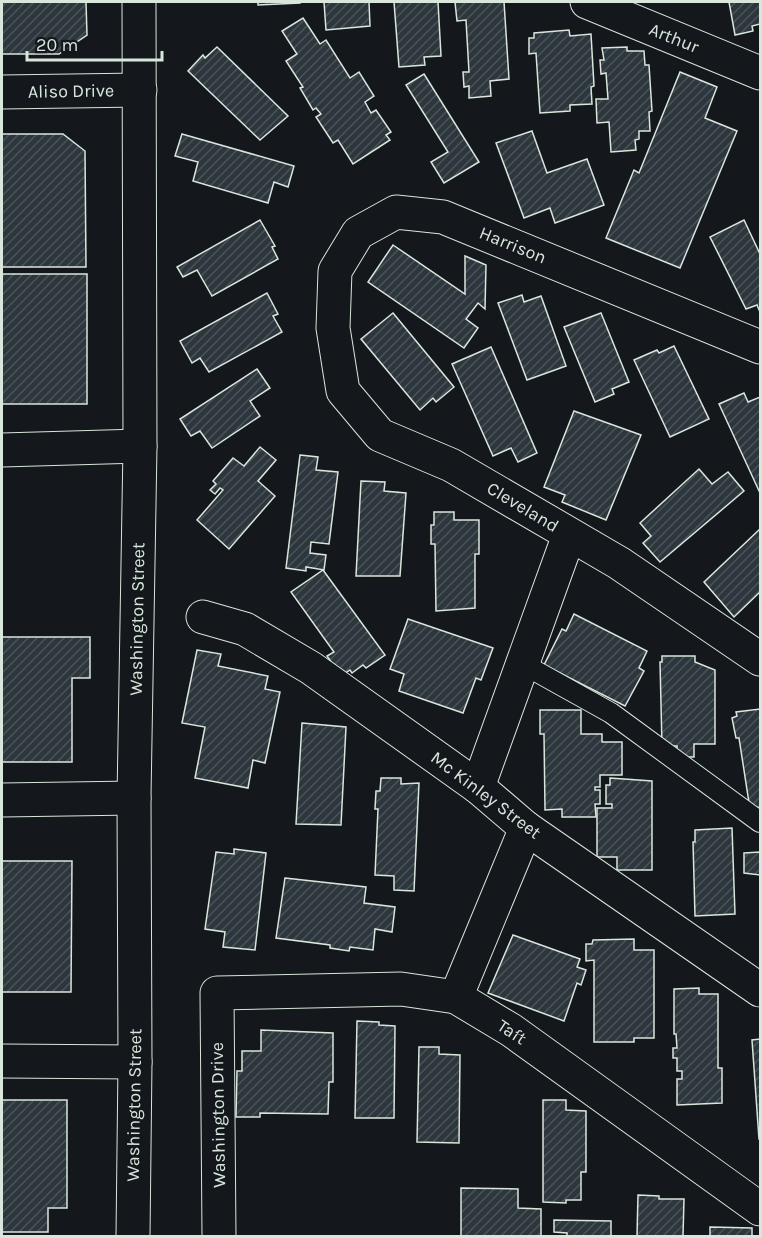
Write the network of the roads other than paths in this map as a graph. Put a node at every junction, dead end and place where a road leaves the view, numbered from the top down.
1 (139, 2) edge
2 (588, 2) edge
3 (760, 73) edge
4 (140, 90) junction
5 (2, 92) edge
6 (333, 328) joint
7 (760, 347) edge
8 (140, 446) junction
9 (2, 450) edge
10 (569, 534) junction
11 (203, 617) dead end
12 (760, 659) edge
13 (523, 664) junction
14 (478, 787) junction
15 (134, 798) junction
16 (2, 800) edge
17 (760, 822) edge
18 (526, 828) junction
19 (760, 990) edge
20 (217, 993) joint
21 (456, 997) junction
22 (2, 1061) edge
23 (135, 1062) junction
24 (760, 1209) edge
25 (133, 1236) edge
26 (219, 1236) edge

1 - 4 street, Washington Street
2 - 3 street, Arthur
4 - 5 street, Aliso Drive
4 - 8 street, Washington Street
6 - 7 street, Harrison
6 - 10 street, Cleveland
8 - 9 street
8 - 15 street, Washington Street
10 - 12 street, Cleveland
10 - 13 street
11 - 14 street, Mc Kinley Street
13 - 14 street
13 - 17 lane
14 - 18 street, Mc Kinley Street
15 - 16 street
15 - 23 street, Washington Street
18 - 19 street, Mc Kinley Street
18 - 21 street
20 - 21 street, Taft
20 - 26 street, Washington Drive
21 - 24 street, Taft
22 - 23 street
23 - 25 street, Washington Street

